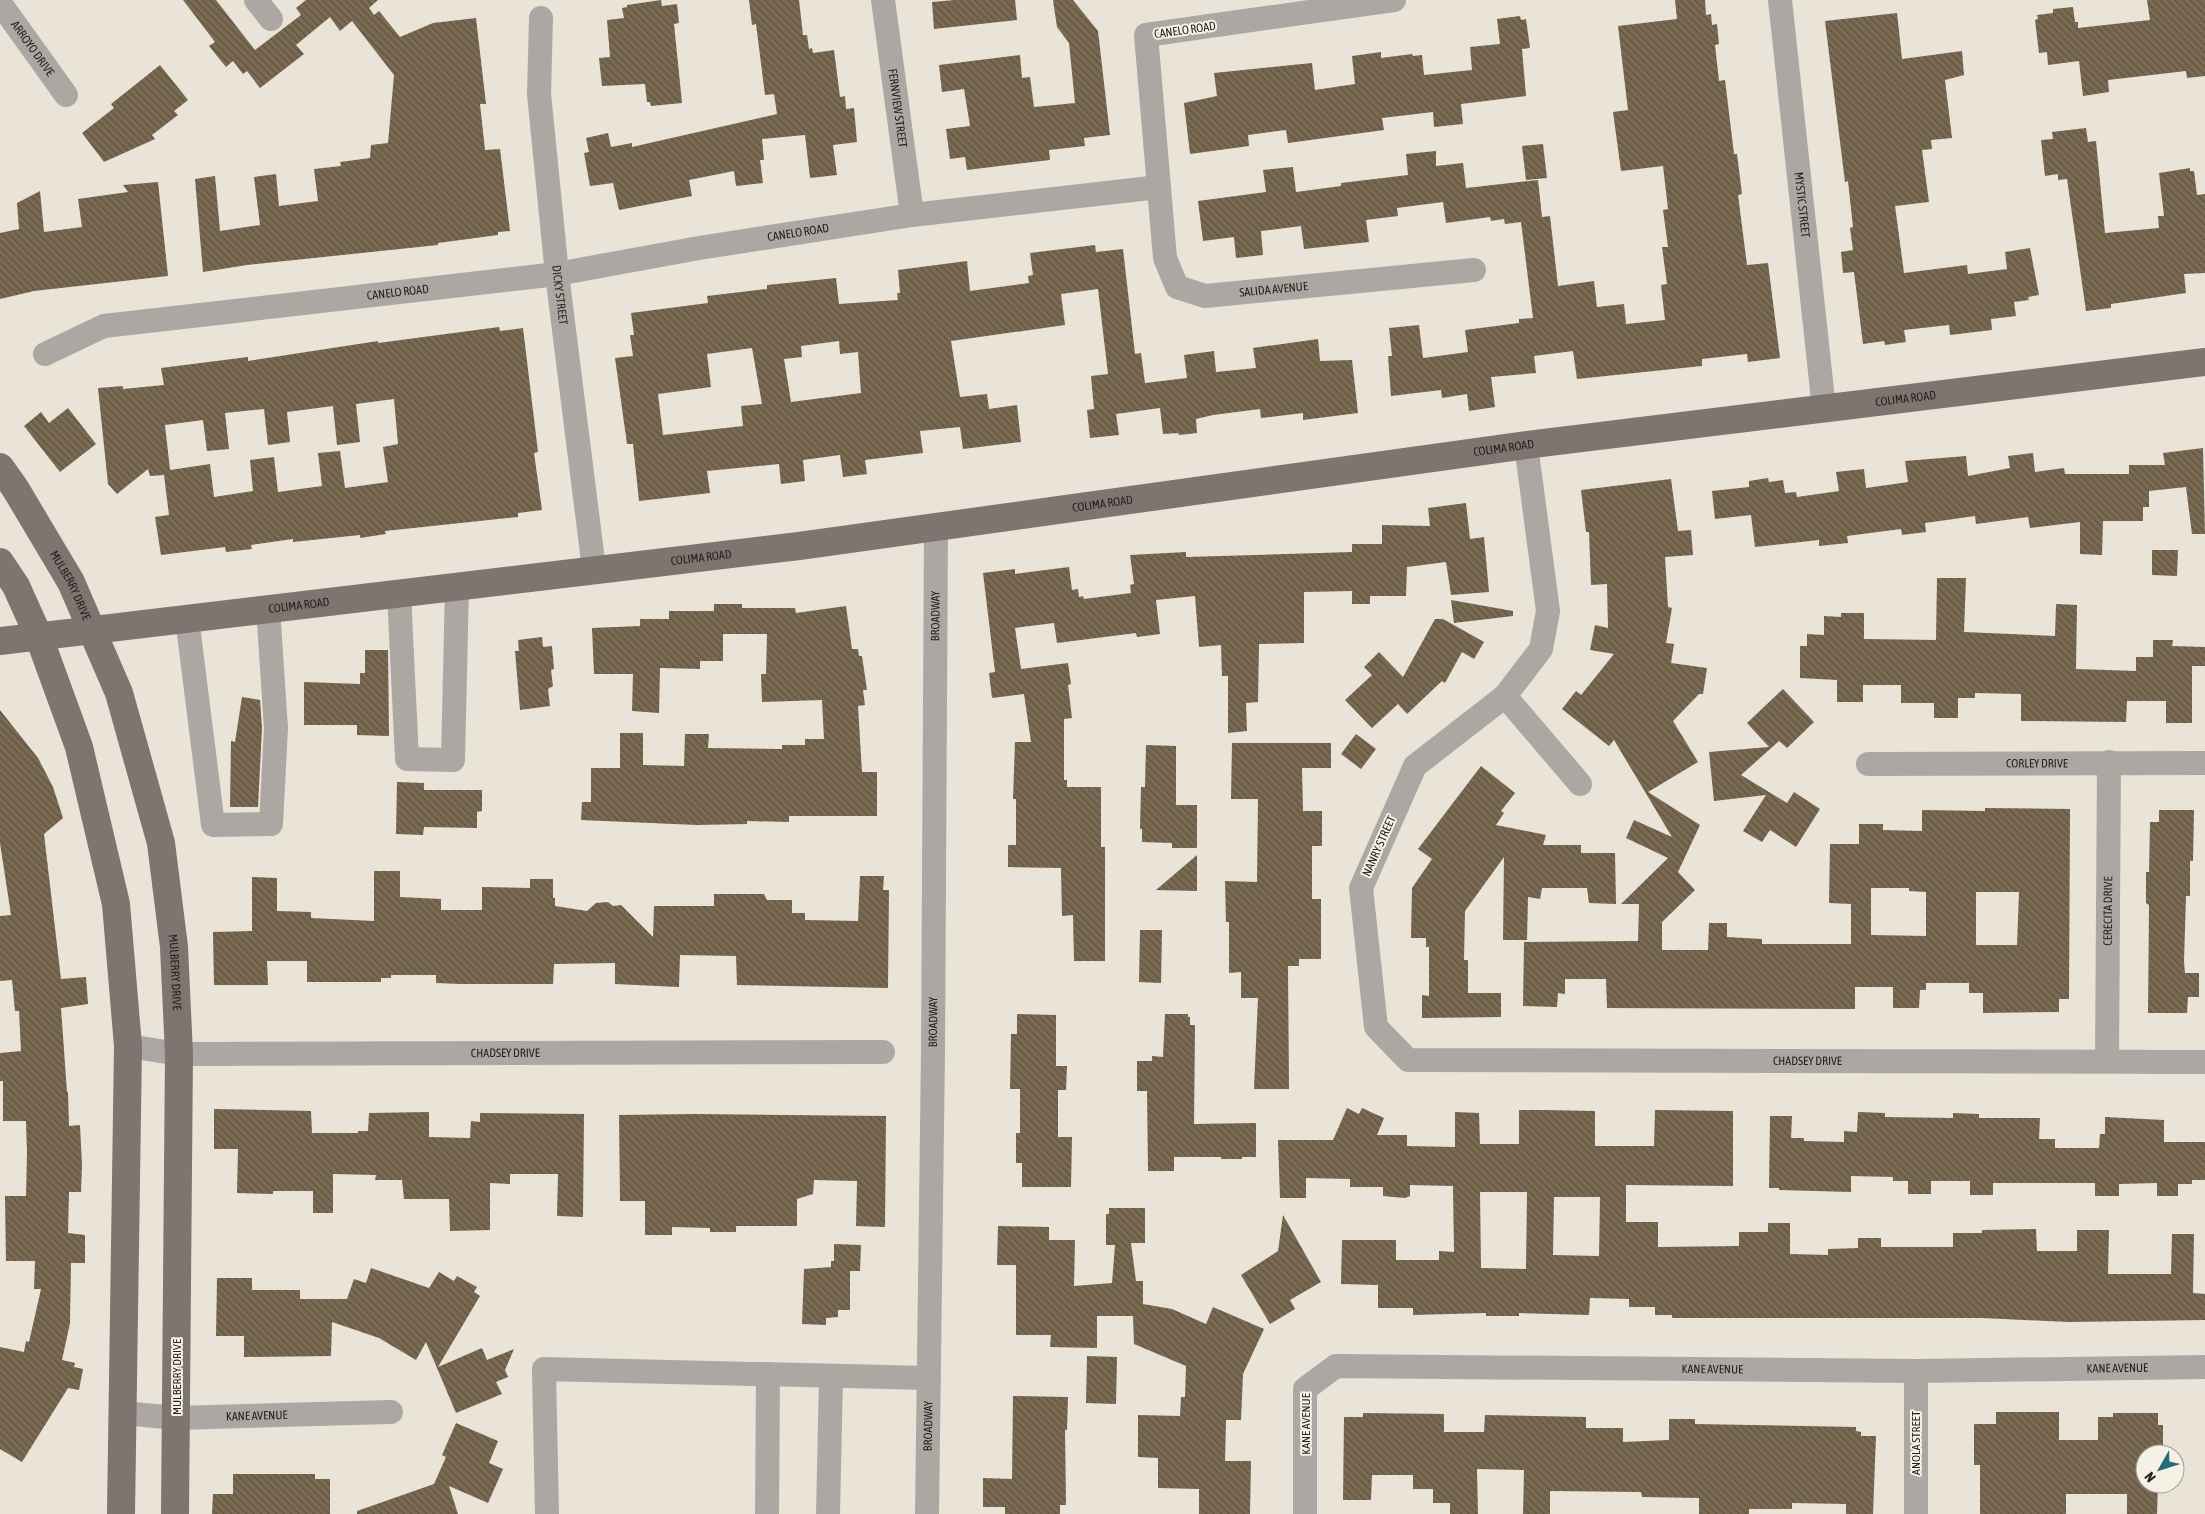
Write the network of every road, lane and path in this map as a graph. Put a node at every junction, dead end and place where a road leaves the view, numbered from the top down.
1 (256, 0) edge
2 (883, 0) edge
3 (1394, 0) edge
4 (1780, 0) edge
5 (0, 3) edge
6 (541, 18) dead end
7 (271, 19) dead end
8 (66, 95) dead end
9 (1159, 187) junction
10 (912, 215) junction
11 (1474, 270) dead end
12 (557, 274) junction
13 (45, 354) dead end
14 (2205, 362) edge
15 (1824, 409) junction
16 (1526, 445) junction
17 (0, 467) edge
18 (936, 528) junction
19 (0, 562) edge
20 (594, 569) junction
21 (457, 586) junction
22 (399, 593) junction
23 (268, 608) junction
24 (187, 618) junction
25 (92, 632) junction
26 (39, 637) junction
27 (0, 641) edge
28 (1504, 696) junction
29 (2109, 762) junction
30 (2205, 763) edge
31 (1868, 764) dead end
32 (1580, 784) dead end
33 (128, 1046) junction
34 (883, 1052) dead end
35 (179, 1054) junction
36 (1408, 1060) joint
37 (2107, 1060) junction
38 (2205, 1062) edge
39 (2205, 1367) edge
40 (1916, 1371) junction
41 (768, 1374) junction
42 (831, 1376) junction
43 (929, 1378) junction
44 (391, 1412) dead end
45 (122, 1413) junction
46 (176, 1418) junction
47 (122, 1514) edge
48 (175, 1514) edge
49 (547, 1514) edge
50 (767, 1514) edge
51 (828, 1514) edge
52 (928, 1514) edge
53 (1306, 1514) edge
54 (1916, 1514) edge

1 - 7 street
2 - 10 street, FERNVIEW STREET
3 - 9 street, CANELO ROAD
4 - 15 street, MYSTIC STREET
5 - 8 street, ARROYO DRIVE
6 - 12 street, DICKY STREET
9 - 10 street, CANELO ROAD
9 - 11 street, SALIDA AVENUE
10 - 12 street, CANELO ROAD
12 - 13 street, CANELO ROAD
12 - 20 street, DICKY STREET
14 - 15 main road, COLIMA ROAD
15 - 16 main road, COLIMA ROAD
16 - 18 main road, COLIMA ROAD
16 - 28 street, NANRY STREET
17 - 25 main road, MULBERRY DRIVE
18 - 20 main road, COLIMA ROAD
18 - 43 street, BROADWAY
19 - 26 main road
20 - 21 main road, COLIMA ROAD
21 - 22 main road, COLIMA ROAD
21 - 22 street
22 - 23 main road, COLIMA ROAD
23 - 24 main road, COLIMA ROAD
23 - 24 street
24 - 25 main road, COLIMA ROAD
25 - 26 main road, COLIMA ROAD
25 - 35 main road, MULBERRY DRIVE
26 - 27 main road, COLIMA ROAD
26 - 33 main road
28 - 32 street
28 - 36 street, NANRY STREET
29 - 30 street, CORLEY DRIVE
29 - 31 street, CORLEY DRIVE
29 - 37 street, CERECITA DRIVE
33 - 35 street, CHADSEY DRIVE
33 - 45 main road
34 - 35 street, CHADSEY DRIVE
35 - 46 main road, MULBERRY DRIVE
36 - 37 street, CHADSEY DRIVE
37 - 38 street, CHADSEY DRIVE
39 - 40 street, KANE AVENUE
40 - 53 street, KANE AVENUE
40 - 54 street, ANOLA STREET
41 - 42 street
41 - 49 street
41 - 50 street
42 - 43 street
42 - 51 street
43 - 52 street, BROADWAY
44 - 46 street, KANE AVENUE
45 - 46 street, KANE AVENUE
45 - 47 main road
46 - 48 main road, MULBERRY DRIVE

